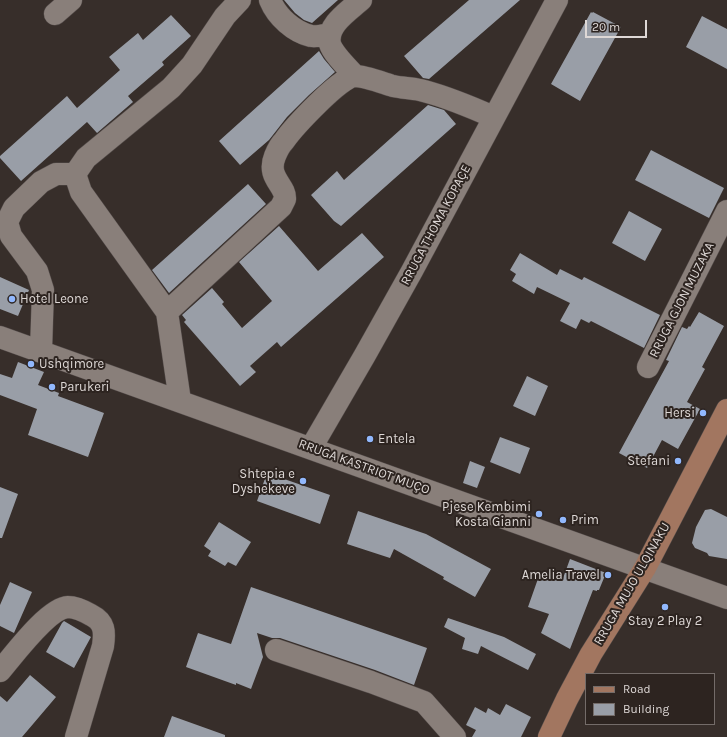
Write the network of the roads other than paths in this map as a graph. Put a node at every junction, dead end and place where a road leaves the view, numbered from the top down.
1 (71, 0) edge
2 (240, 0) edge
3 (270, 0) edge
4 (361, 0) edge
5 (557, 0) edge
6 (55, 14) dead end
7 (330, 34) junction
8 (355, 76) junction
9 (494, 117) junction
10 (75, 174) junction
11 (725, 218) edge
12 (167, 312) junction
13 (0, 337) edge
14 (41, 352) junction
15 (648, 367) dead end
16 (180, 401) junction
17 (727, 410) edge
18 (311, 448) junction
19 (645, 568) junction
20 (727, 598) edge
21 (276, 650) dead end
22 (0, 672) edge
23 (76, 737) edge
24 (455, 737) edge
25 (549, 737) edge

1 - 6 street
2 - 10 street
3 - 7 street
4 - 7 street
5 - 9 street, RRUGA THOMA KOPAÇE
7 - 8 street
8 - 9 street
8 - 12 street
9 - 18 street, RRUGA THOMA KOPAÇE
10 - 12 street
10 - 14 street
11 - 15 street, RRUGA GJON MUZAKA
12 - 16 street
13 - 14 street, RRUGA KASTRIOT MUÇO
14 - 16 street, RRUGA KASTRIOT MUÇO
16 - 18 street, RRUGA KASTRIOT MUÇO
17 - 19 main road, RRUGA MUJO ULQINAKU
18 - 19 street, RRUGA KASTRIOT MUÇO
19 - 20 street, RRUGA KASTRIOT MUÇO
19 - 25 main road, RRUGA MUJO ULQINAKU
21 - 24 street
22 - 23 street

